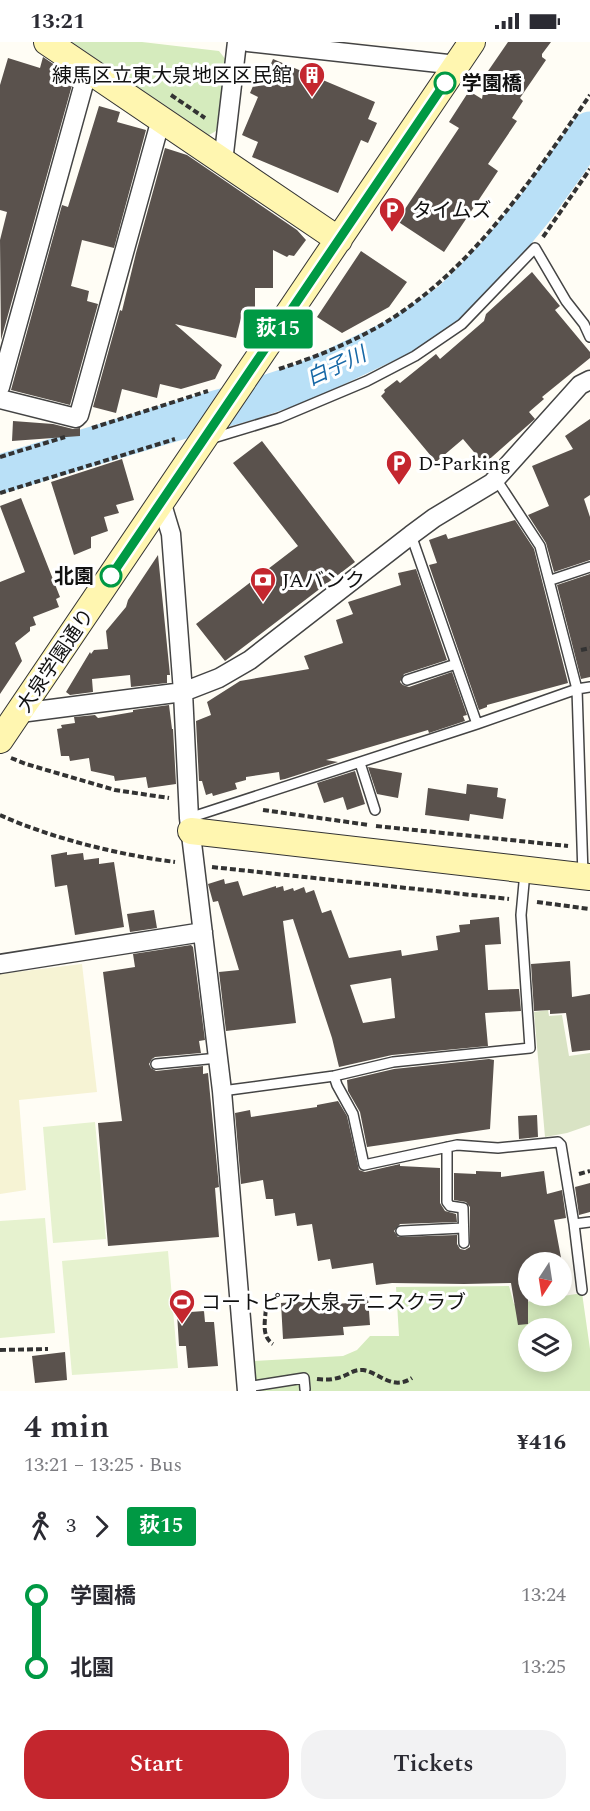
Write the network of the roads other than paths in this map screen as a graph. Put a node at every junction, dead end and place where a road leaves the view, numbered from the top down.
1 (47, 42) edge
2 (237, 42) edge
3 (248, 42) edge
4 (472, 42) edge
5 (457, 65) junction
6 (90, 71) junction
7 (161, 119) junction
8 (223, 162) junction
9 (339, 240) junction
10 (590, 337) edge
11 (590, 380) edge
12 (0, 387) edge
13 (0, 399) edge
14 (196, 437) junction
15 (496, 479) junction
16 (161, 501) junction
17 (411, 535) junction
18 (590, 567) edge
19 (551, 579) junction
20 (456, 664) junction
21 (408, 680) dead end
22 (590, 687) edge
23 (578, 689) junction
24 (183, 692) junction
25 (20, 712) junction
26 (477, 724) junction
27 (3, 747) edge
28 (360, 762) junction
29 (375, 810) dead end
30 (189, 816) junction
31 (525, 870) junction
32 (586, 877) edge
33 (203, 933) junction
34 (0, 964) edge
35 (218, 1058) junction
36 (156, 1064) dead end
37 (334, 1076) junction
38 (222, 1091) junction
39 (447, 1148) junction
40 (590, 1222) edge
41 (574, 1224) junction
42 (464, 1228) junction
43 (401, 1231) dead end
44 (464, 1243) dead end
45 (582, 1290) dead end
46 (247, 1389) edge
47 (305, 1389) dead end

1 - 6 street
2 - 8 street
3 - 5 street
4 - 5 street, 大泉学園通り
5 - 9 street, 大泉学園通り
6 - 7 street
6 - 12 street
7 - 8 street
7 - 13 street
8 - 9 street
9 - 14 street, 大泉学園通り
10 - 14 lane
11 - 15 street
14 - 16 street, 大泉学園通り
15 - 17 street
15 - 19 lane
16 - 24 street
16 - 25 street, 大泉学園通り
17 - 20 lane
17 - 24 street
18 - 19 lane
19 - 23 lane
20 - 21 lane
20 - 26 lane
22 - 23 lane
23 - 26 lane
23 - 32 lane
24 - 25 street
24 - 30 street
25 - 27 street, 大泉学園通り
26 - 28 lane
28 - 29 lane
28 - 30 lane
30 - 31 street
30 - 33 street
31 - 32 street
31 - 37 lane
33 - 34 street
33 - 35 street
35 - 36 lane
35 - 38 street
37 - 38 lane
37 - 39 lane
38 - 46 street
39 - 41 lane
39 - 42 lane
40 - 41 lane
41 - 45 lane
42 - 43 lane
42 - 44 lane
46 - 47 lane

